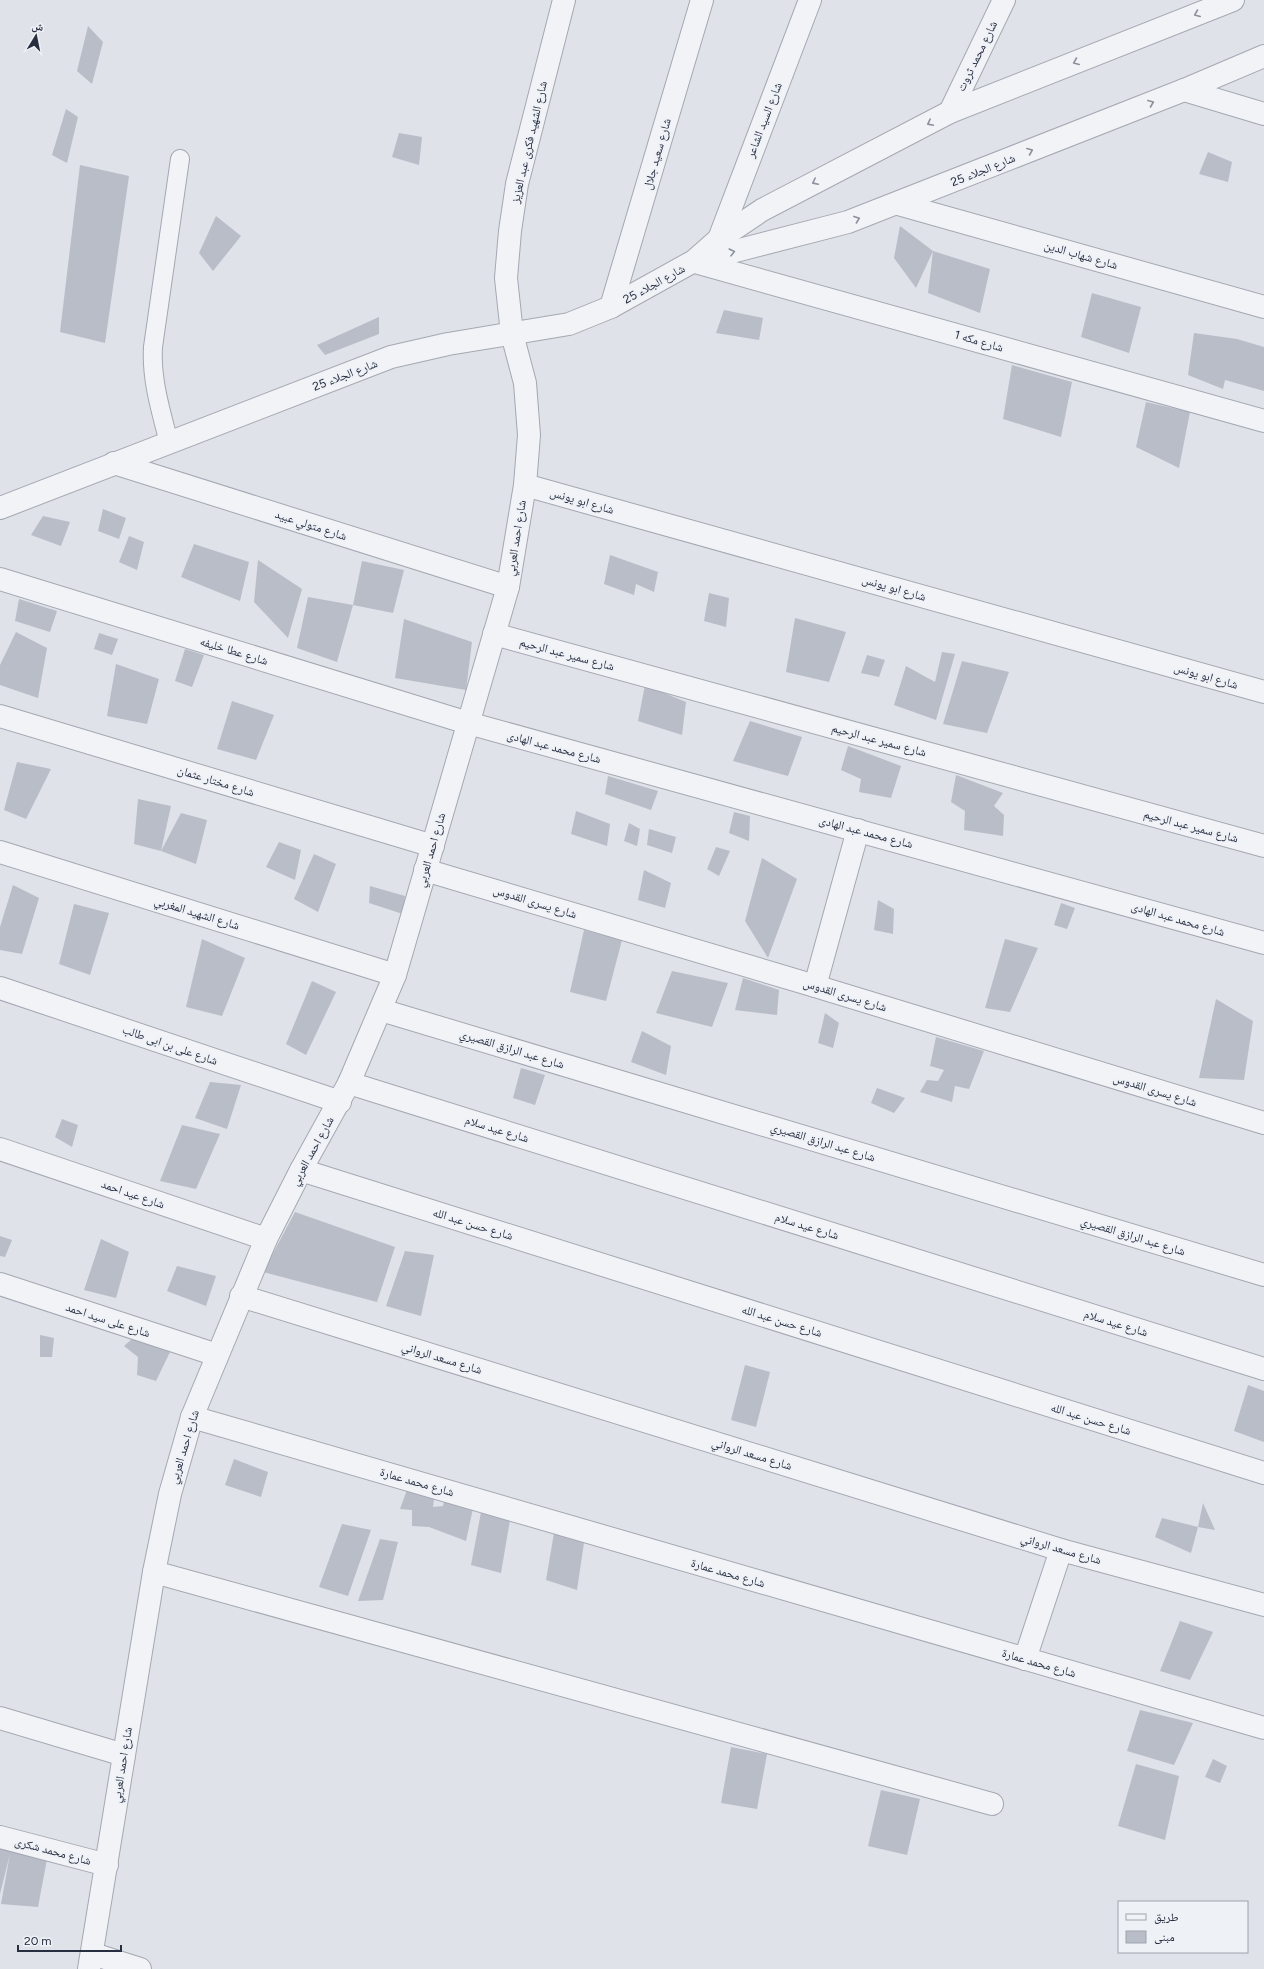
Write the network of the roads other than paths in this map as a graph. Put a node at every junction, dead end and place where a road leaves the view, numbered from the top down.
1 (564, 0) edge
2 (702, 0) edge
3 (810, 0) edge
4 (1004, 0) edge
5 (1233, 0) edge
6 (1264, 56) edge
7 (1184, 90) junction
8 (950, 112) junction
9 (1264, 114) edge
10 (180, 159) dead end
11 (898, 204) junction
12 (719, 239) junction
13 (694, 261) junction
14 (611, 307) junction
15 (1264, 307) edge
16 (512, 334) junction
17 (1264, 421) edge
18 (168, 443) junction
19 (114, 463) junction
20 (525, 485) junction
21 (0, 508) edge
22 (0, 579) edge
23 (508, 587) junction
24 (494, 634) junction
25 (1264, 692) edge
26 (0, 716) edge
27 (468, 723) junction
28 (858, 830) junction
29 (433, 846) junction
30 (1264, 846) edge
31 (0, 852) edge
32 (425, 870) junction
33 (1264, 943) edge
34 (395, 975) junction
35 (815, 986) junction
36 (0, 988) edge
37 (381, 1010) junction
38 (344, 1092) junction
39 (1264, 1124) edge
40 (0, 1149) edge
41 (301, 1170) junction
42 (266, 1238) junction
43 (1264, 1275) edge
44 (0, 1284) edge
45 (241, 1296) junction
46 (217, 1355) junction
47 (1264, 1369) edge
48 (192, 1417) junction
49 (1264, 1473) edge
50 (1061, 1550) junction
51 (154, 1572) junction
52 (1264, 1605) edge
53 (1025, 1659) junction
54 (0, 1718) edge
55 (1264, 1728) edge
56 (124, 1755) junction
57 (992, 1804) dead end
58 (0, 1837) edge
59 (107, 1866) junction
60 (91, 1961) edge
61 (140, 1969) edge

1 - 16 street, شارع الشهيد فكرى عبد العزيز
2 - 14 street, شارع سعيد جلال
3 - 12 street, شارع السيد الشاعر
4 - 8 street, شارع محمد ثروت
5 -> 8 street, شارع الجلاء 25
6 - 7 street, شارع الجلاء 25
7 - 9 street
11 -> 7 street, شارع الجلاء 25
8 -> 12 street, شارع الجلاء 25
10 - 18 lane
13 -> 11 street, شارع الجلاء 25
11 - 15 street, شارع شهاب الدين
12 - 13 street, شارع الجلاء 25
13 - 14 street, شارع الجلاء 25
13 - 17 street, شارع مكه 1
14 - 16 street, شارع الجلاء 25
16 - 18 street, شارع الجلاء 25
16 - 20 street, شارع احمد العربي
18 - 19 street, شارع الجلاء 25
19 - 21 street, شارع الجلاء 25
19 - 23 street, شارع متولي عبيد
20 - 23 street, شارع احمد العربي
20 - 25 street, شارع ابو يونس
22 - 27 street, شارع عطا خليفه
23 - 24 street, شارع احمد العربي
24 - 27 street, شارع احمد العربي
24 - 30 street, شارع سمير عبد الرحيم
26 - 29 street, شارع مختار عثمان
27 - 28 street, شارع محمد عبد الهادى
27 - 29 street, شارع احمد العربي
28 - 33 street, شارع محمد عبد الهادى
28 - 35 street
29 - 32 street, شارع احمد العربي
31 - 34 street, شارع الشهيد المغربي
32 - 34 street, شارع احمد العربي
32 - 35 street, شارع يسرى القدوس
34 - 37 street, شارع احمد العربي
35 - 39 street, شارع يسرى القدوس
36 - 38 street, شارع على بن ابى طالب
37 - 38 street, شارع احمد العربي
37 - 43 street, شارع عبد الرازق القصيري
38 - 41 street, شارع احمد العربي
38 - 47 street, شارع عيد سلام
40 - 42 street, شارع عيد احمد
41 - 42 street, شارع احمد العربي
41 - 49 street, شارع حسن عبد الله
42 - 45 street, شارع احمد العربي
44 - 46 street, شارع على سيد احمد
45 - 46 street, شارع احمد العربي
45 - 50 street, شارع مسعد الرواني
46 - 48 street, شارع احمد العربي
48 - 51 street, شارع احمد العربي
48 - 53 street, شارع محمد عمارة
50 - 52 street, شارع مسعد الرواني
50 - 53 street
51 - 56 street, شارع احمد العربي
51 - 57 street
53 - 55 street, شارع محمد عمارة
54 - 56 street
56 - 59 street, شارع احمد العربي
58 - 59 street, شارع محمد شكرى
59 - 60 street, شارع احمد العربي
60 - 61 street

